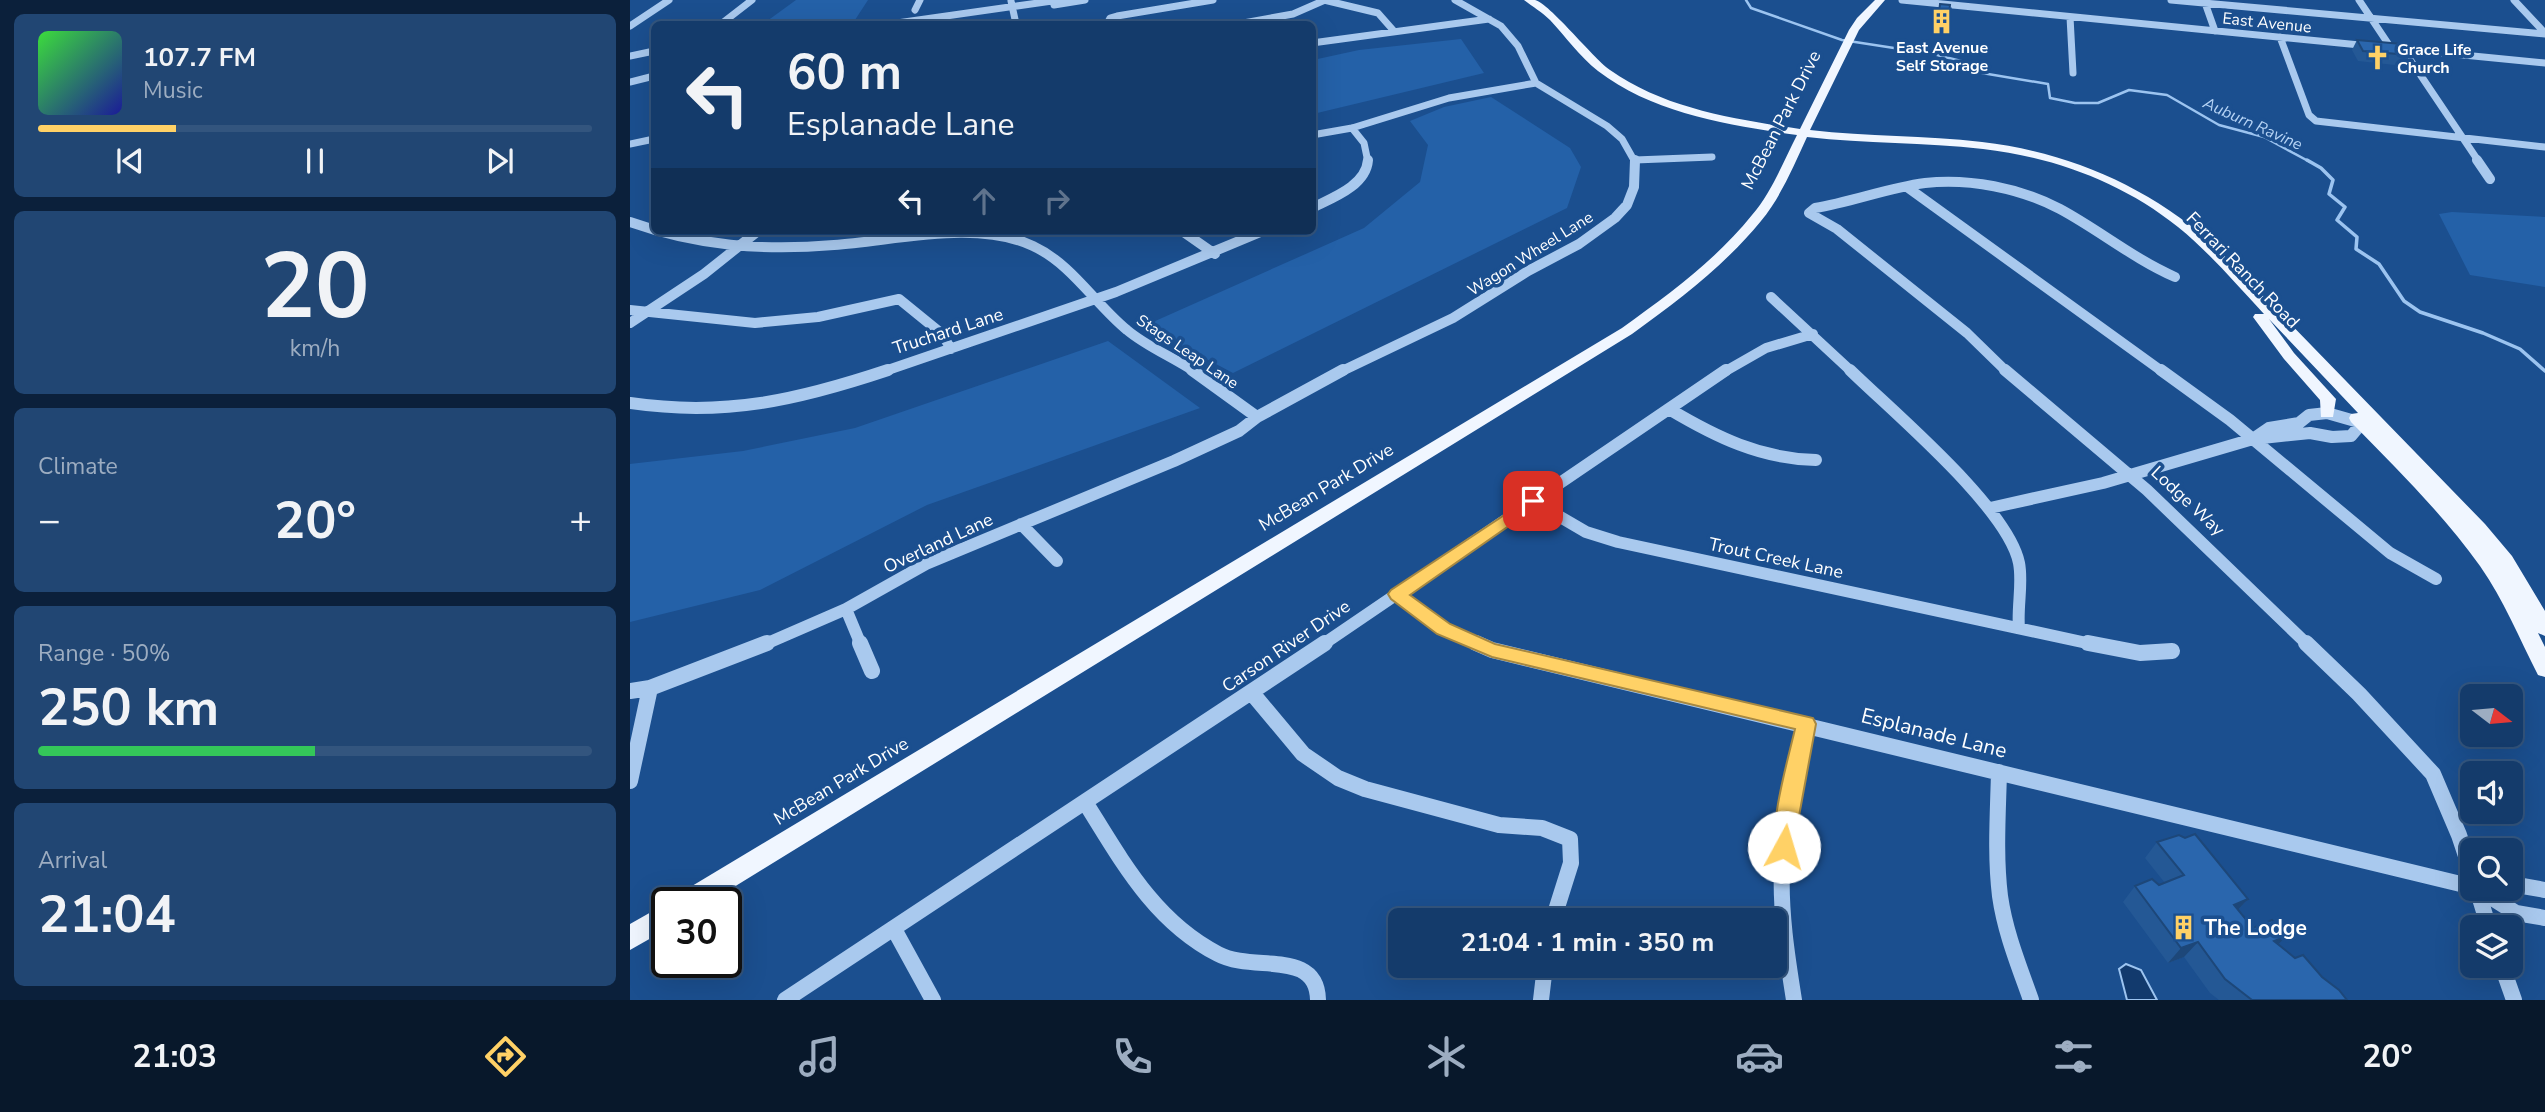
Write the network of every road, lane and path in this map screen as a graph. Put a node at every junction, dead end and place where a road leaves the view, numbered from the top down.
1 (669, 0) edge
2 (752, 0) edge
3 (920, 0) edge
4 (1059, 0) edge
5 (1086, 0) edge
6 (1213, 0) edge
7 (1325, 0) edge
8 (1455, 0) edge
9 (1530, 0) edge
10 (1881, 0) edge
11 (1902, 0) edge
12 (2171, 0) edge
13 (2359, 0) edge
14 (2514, 0) edge
15 (2204, 2) edge
16 (1012, 7) edge
17 (915, 10) dead end
18 (2070, 16) junction
19 (2371, 18) junction
20 (1489, 19) junction
21 (725, 21) edge
22 (912, 21) edge
23 (935, 21) edge
24 (1108, 21) edge
25 (1254, 21) edge
26 (630, 26) edge
27 (1393, 30) junction
28 (2215, 31) junction
29 (2545, 34) edge
30 (2280, 37) junction
31 (1316, 42) edge
32 (2391, 48) junction
33 (2403, 49) junction
34 (651, 52) edge
35 (630, 56) edge
36 (2545, 63) edge
37 (2073, 73) dead end
38 (651, 75) edge
39 (630, 80) edge
40 (1536, 83) junction
41 (2316, 121) joint
42 (1352, 128) junction
43 (1316, 134) edge
44 (1802, 134) junction
45 (2464, 139) junction
46 (651, 140) edge
47 (630, 145) edge
48 (2545, 147) edge
49 (1712, 157) dead end
50 (1635, 160) junction
51 (2490, 180) dead end
52 (1907, 187) junction
53 (1316, 206) edge
54 (1809, 213) joint
55 (630, 222) edge
56 (651, 230) edge
57 (663, 235) edge
58 (753, 235) edge
59 (939, 235) edge
60 (978, 235) edge
61 (1188, 235) edge
62 (1255, 235) edge
63 (738, 247) junction
64 (1215, 254) junction
65 (2175, 277) dead end
66 (1771, 297) dead end
67 (1099, 301) junction
68 (630, 310) edge
69 (646, 312) junction
70 (2260, 317) junction
71 (630, 323) edge
72 (1813, 334) junction
73 (951, 349) junction
74 (630, 403) edge
75 (1669, 409) junction
76 (2327, 413) junction
77 (1257, 417) junction
78 (2369, 422) junction
79 (2299, 423) junction
80 (2310, 433) junction
81 (2253, 439) junction
82 (1816, 460) dead end
83 (2129, 475) junction
84 (1533, 501) junction
85 (1990, 508) junction
86 (1021, 524) junction
87 (1057, 561) dead end
88 (2436, 579) dead end
89 (1397, 594) junction
90 (846, 609) junction
91 (2019, 628) junction
92 (2545, 628) edge
93 (2172, 652) dead end
94 (2545, 669) edge
95 (872, 671) dead end
96 (650, 688) junction
97 (630, 691) edge
98 (1252, 692) junction
99 (1806, 724) junction
100 (1998, 772) junction
101 (630, 781) edge
102 (1085, 802) junction
103 (2460, 838) edge
104 (2460, 884) edge
105 (2523, 886) edge
106 (712, 887) edge
107 (2545, 890) edge
108 (2497, 901) edge
109 (1557, 908) edge
110 (2545, 918) edge
111 (651, 925) edge
112 (894, 929) junction
113 (630, 938) edge
114 (1544, 978) edge
115 (2506, 978) edge
116 (785, 1000) edge
117 (933, 1000) edge
118 (1318, 1000) edge
119 (1541, 1000) edge
120 (1794, 1000) edge
121 (2031, 1000) edge
122 (2514, 1000) edge

1 - 26 street
2 - 21 street
3 - 17 street
4 - 16 street
5 - 16 street
6 - 24 street
7 - 25 street
7 - 27 street
8 - 20 street
9 - 44 main road, Ferrari Ranch Road
10 - 44 main road, McBean Park Drive
11 - 18 street, East Avenue
12 - 15 street
13 - 19 street
14 - 29 street
15 - 19 street
15 - 28 street
16 - 22 street
16 - 23 street
18 - 28 street, East Avenue
18 - 37 street
19 - 29 street
19 - 32 street
20 - 27 street
20 - 40 street
27 - 31 street
28 - 30 street, East Avenue
30 - 32 street, East Avenue
30 - 41 street
32 - 33 street, East Avenue
33 - 36 street, East Avenue
33 - 45 street
34 - 35 street
38 - 39 street
40 - 42 street
40 - 50 street
41 - 45 street
42 - 43 street
42 - 53 street
44 - 70 main road, Ferrari Ranch Road
44 - 78 main road, Ferrari Ranch Road
44 - 106 main road, McBean Park Drive
45 - 48 street
45 - 51 street
46 - 47 street
49 - 50 street
50 - 77 street, Wagon Wheel Lane
52 - 54 street
52 - 65 street
52 - 81 street
54 - 83 street, Lodge Way
55 - 56 street, Stags Leap Lane
57 - 63 street, Stags Leap Lane
58 - 63 street
59 - 63 street, Stags Leap Lane
60 - 67 street, Stags Leap Lane
61 - 64 street
62 - 64 street, Truchard Lane
63 - 69 street
64 - 67 street, Truchard Lane
66 - 72 street
67 - 73 street, Truchard Lane
67 - 77 street, Stags Leap Lane
68 - 69 street
69 - 71 street
69 - 73 street
70 - 76 main road
70 - 78 main road, Ferrari Ranch Road
72 - 75 street, Carson River Drive
72 - 85 street
73 - 74 street, Truchard Lane
75 - 82 street
75 - 84 street, Carson River Drive
76 - 78 street
76 - 79 street
77 - 86 street, Overland Lane
78 - 80 street
78 - 92 main road, Ferrari Ranch Road
78 - 94 main road, Ferrari Ranch Road
79 - 80 street
79 - 81 street
80 - 81 street
81 - 83 street
81 - 88 street
83 - 85 street
83 - 103 street, Lodge Way
84 - 89 street, Carson River Drive
84 - 91 street, Trout Creek Lane
85 - 91 street
86 - 87 street
86 - 90 street, Overland Lane
89 - 98 street, Carson River Drive
89 - 99 street, Esplanade Lane
90 - 95 street
90 - 96 street, Overland Lane
91 - 93 street, Trout Creek Lane
96 - 97 street, Overland Lane
96 - 101 street
98 - 102 street, Carson River Drive
98 - 109 street
99 - 100 street, Esplanade Lane
99 - 120 street
100 - 104 street, Esplanade Lane
100 - 121 street
102 - 112 street, Carson River Drive
102 - 118 street
105 - 107 street
108 - 110 street, Esplanade Lane
111 - 113 main road
112 - 116 street, Carson River Drive
112 - 117 street
114 - 119 street
115 - 122 street

